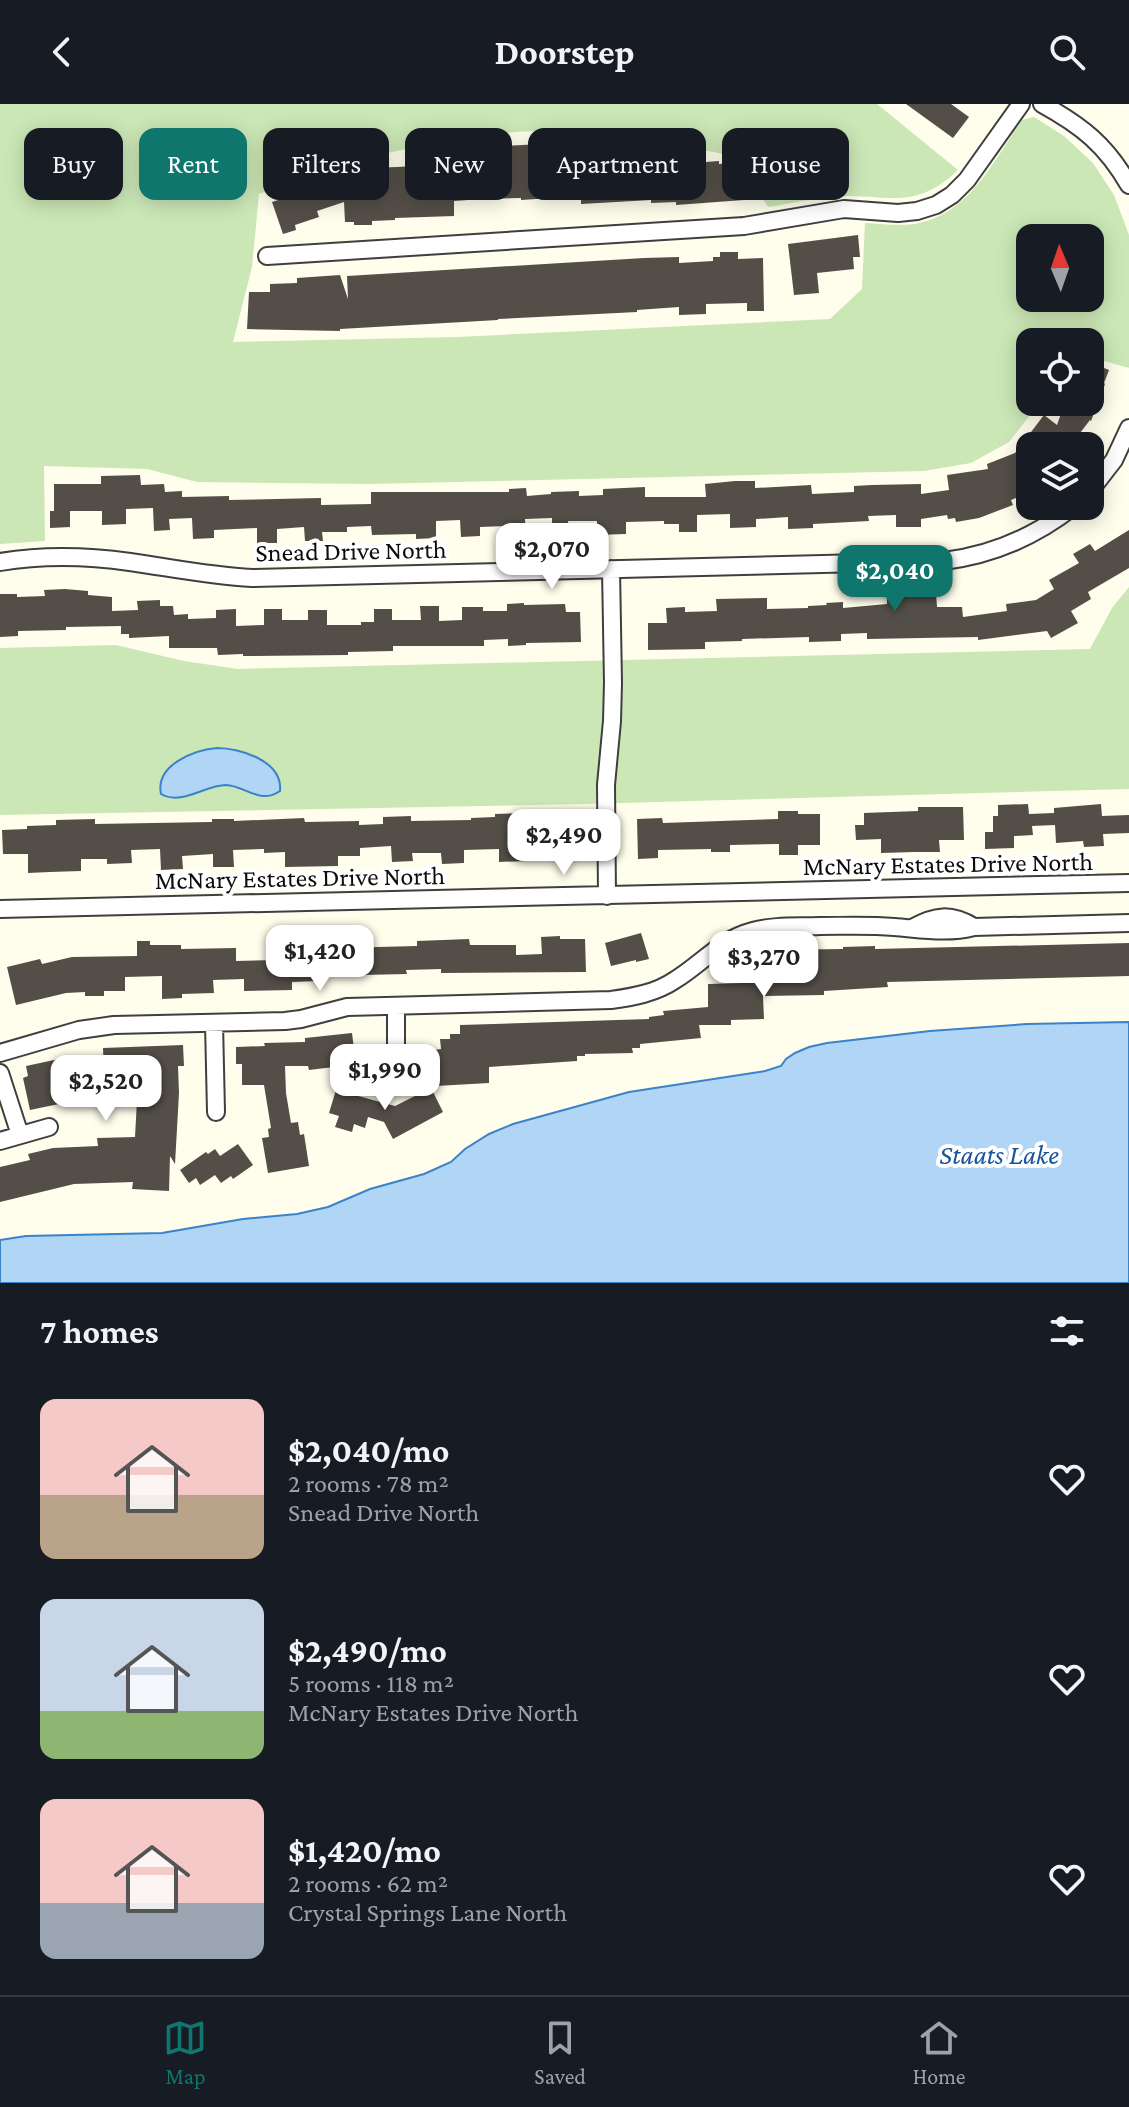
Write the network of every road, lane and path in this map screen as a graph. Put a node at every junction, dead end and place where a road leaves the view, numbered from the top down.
1 (1021, 104) edge
2 (1042, 104) edge
3 (1129, 185) edge
4 (267, 256) dead end
5 (1129, 428) edge
6 (1104, 473) edge
7 (1054, 520) edge
8 (0, 562) edge
9 (611, 569) junction
10 (1129, 883) edge
11 (607, 896) junction
12 (0, 909) edge
13 (1129, 923) edge
14 (396, 1006) junction
15 (214, 1023) junction
16 (0, 1053) edge
17 (396, 1066) dead end
18 (0, 1073) edge
19 (216, 1112) dead end
20 (49, 1127) dead end
21 (20, 1135) junction
22 (0, 1141) edge

1 - 4 street
2 - 3 street
5 - 6 street
7 - 9 street, Snead Drive North
8 - 9 street, Snead Drive North
9 - 11 street
10 - 11 street, McNary Estates Drive North
11 - 12 street, McNary Estates Drive North
13 - 14 street
14 - 15 street
14 - 17 street
15 - 16 street
15 - 19 street
18 - 21 street
20 - 21 street
21 - 22 street

